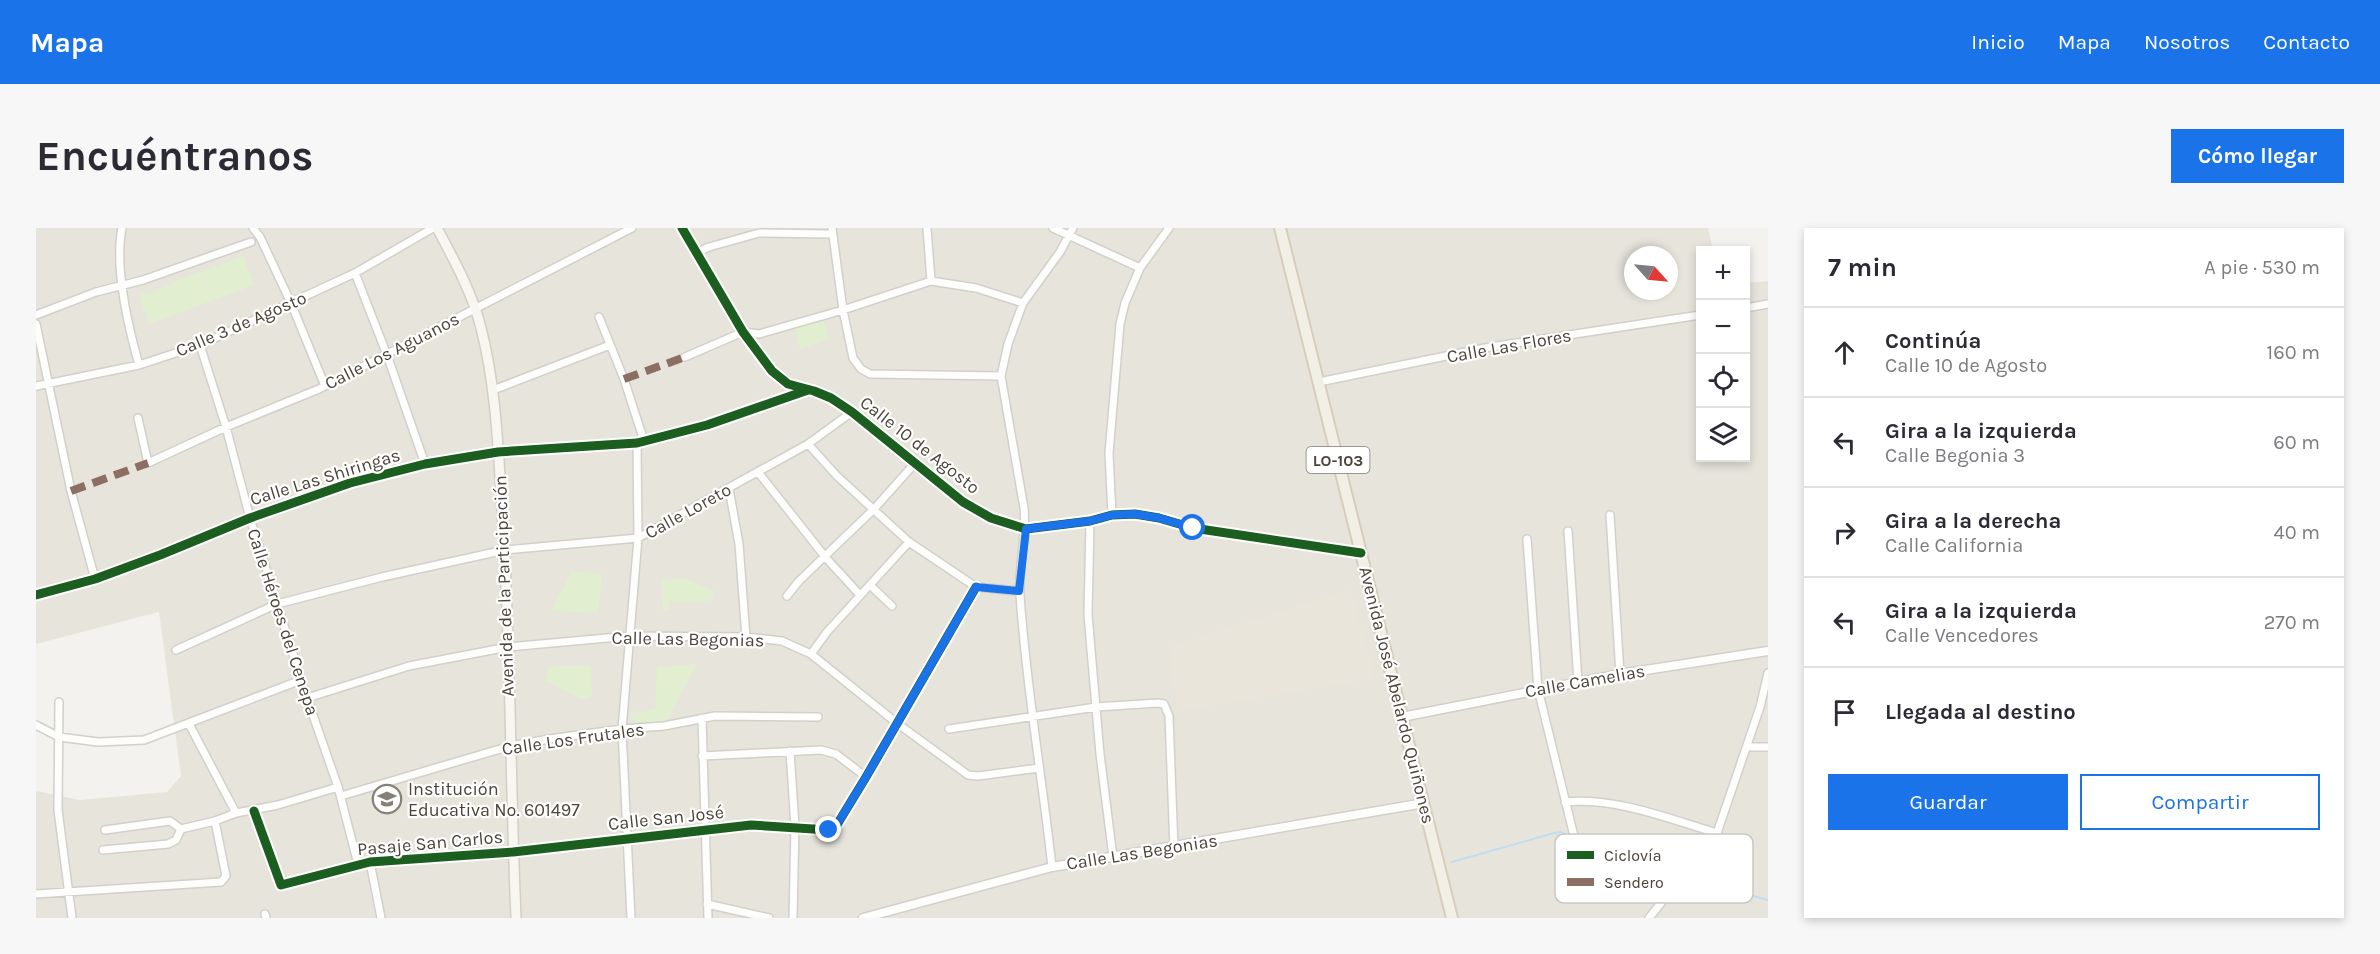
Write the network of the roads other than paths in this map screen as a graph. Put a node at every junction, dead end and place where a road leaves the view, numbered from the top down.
1 (122, 228) edge
2 (253, 228) edge
3 (435, 228) edge
4 (632, 228) edge
5 (682, 228) edge
6 (927, 228) edge
7 (1053, 228) edge
8 (1073, 228) edge
9 (1170, 228) edge
10 (1280, 228) edge
11 (831, 231) edge
12 (1068, 237) junction
13 (251, 242) dead end
14 (696, 253) junction
15 (1140, 268) junction
16 (354, 273) junction
17 (931, 281) junction
18 (123, 284) junction
19 (291, 303) junction
20 (1023, 303) junction
21 (1768, 304) edge
22 (475, 307) junction
23 (1750, 307) edge
24 (843, 310) junction
25 (36, 315) edge
26 (1696, 316) edge
27 (599, 317) dead end
28 (36, 324) edge
29 (743, 332) junction
30 (201, 345) junction
31 (610, 345) junction
32 (387, 355) junction
33 (685, 357) dead end
34 (139, 365) junction
35 (1001, 376) junction
36 (1319, 382) junction
37 (48, 384) junction
38 (36, 386) edge
39 (325, 386) junction
40 (493, 390) junction
41 (809, 390) junction
42 (852, 412) junction
43 (138, 418) dead end
44 (226, 427) junction
45 (640, 442) junction
46 (808, 444) junction
47 (498, 452) junction
48 (916, 462) junction
49 (425, 464) junction
50 (758, 472) junction
51 (729, 489) junction
52 (874, 509) junction
53 (1112, 515) junction
54 (1610, 515) dead end
55 (250, 518) junction
56 (1090, 521) junction
57 (1026, 529) junction
58 (1568, 531) dead end
59 (638, 538) junction
60 (1527, 539) dead end
61 (909, 542) junction
62 (505, 549) junction
63 (1361, 553) junction
64 (825, 558) junction
65 (95, 579) junction
66 (870, 585) junction
67 (976, 587) junction
68 (1019, 591) junction
69 (36, 595) edge
70 (860, 595) junction
71 (788, 596) dead end
72 (277, 604) junction
73 (892, 606) dead end
74 (629, 636) junction
75 (746, 637) junction
76 (1768, 642) edge
77 (508, 647) junction
78 (176, 650) dead end
79 (1768, 651) edge
80 (811, 654) junction
81 (1768, 657) edge
82 (1768, 673) edge
83 (1620, 674) junction
84 (301, 680) junction
85 (1578, 682) junction
86 (1538, 689) junction
87 (307, 699) junction
88 (59, 702) dead end
89 (1095, 707) junction
90 (1031, 716) junction
91 (818, 717) dead end
92 (1402, 717) junction
93 (702, 718) junction
94 (36, 724) edge
95 (189, 724) junction
96 (897, 724) junction
97 (622, 729) junction
98 (949, 729) dead end
99 (59, 737) junction
100 (510, 746) junction
101 (1747, 747) junction
102 (1768, 747) edge
103 (790, 751) junction
104 (702, 756) junction
105 (1039, 768) junction
106 (866, 777) junction
107 (338, 787) junction
108 (341, 796) junction
109 (1565, 802) junction
110 (1424, 803) junction
111 (254, 811) junction
112 (236, 813) junction
113 (215, 821) junction
114 (795, 826) junction
115 (181, 829) junction
116 (105, 830) dead end
117 (704, 830) junction
118 (1718, 833) joint
119 (1573, 834) edge
120 (627, 838) junction
121 (1174, 848) junction
122 (103, 850) dead end
123 (513, 852) junction
124 (1113, 857) junction
125 (370, 862) junction
126 (358, 864) junction
127 (1052, 867) junction
128 (68, 891) junction
129 (36, 894) edge
130 (1661, 903) edge
131 (707, 904) junction
132 (72, 918) edge
133 (381, 918) edge
134 (516, 918) edge
135 (631, 918) edge
136 (708, 918) edge
137 (769, 918) edge
138 (793, 918) edge
139 (863, 918) edge
140 (1452, 918) edge
141 (1649, 918) edge

1 - 18 street
2 - 19 street
3 - 16 street, Calle 3 de Agosto
3 - 22 main road, Avenida de la Participación
4 - 22 street, Calle Los Aguanos
5 - 14 street, Calle 10 de Agosto
6 - 17 street
7 - 12 street
8 - 12 street
9 - 15 street
10 - 36 main road, Avenida José Abelardo Quiñones / LO-103
11 - 14 street
11 - 24 street
12 - 15 street
12 - 20 street
13 - 18 street
14 - 29 street, Calle 10 de Agosto
15 - 53 street
16 - 19 street, Calle 3 de Agosto
16 - 32 street
17 - 20 street
17 - 24 street
18 - 25 street
18 - 34 street
19 - 30 street, Calle 3 de Agosto
19 - 39 street
20 - 35 street
21 - 23 street
22 - 32 street, Calle Los Aguanos
22 - 40 main road, Avenida de la Participación
24 - 29 street
24 - 35 street
26 - 36 street, Calle Las Flores
27 - 31 street
28 - 37 street
29 - 33 street
29 - 41 street, Calle 10 de Agosto
30 - 34 street, Calle 3 de Agosto
30 - 44 street, Calle Héroes del Cenepa
31 - 40 street
31 - 45 street
32 - 39 street, Calle Los Aguanos
32 - 49 street
34 - 37 street, Calle 3 de Agosto
35 - 57 street
36 - 63 main road, Avenida José Abelardo Quiñones / LO-103
37 - 38 street, Calle 3 de Agosto
37 - 65 street
39 - 44 street, Calle Los Aguanos
40 - 47 main road, Avenida de la Participación
41 - 42 street, Calle 10 de Agosto
41 - 45 street, Calle Las Shiringas
42 - 46 street, Calle Loreto
42 - 48 street, Calle 10 de Agosto
43 - 44 street, Calle Los Aguanos
44 - 55 street, Calle Héroes del Cenepa
45 - 47 street, Calle Las Shiringas
45 - 59 street
46 - 50 street, Calle Loreto
46 - 52 street
47 - 49 street, Calle Las Shiringas
47 - 62 main road, Avenida de la Participación
48 - 52 street
48 - 57 street, Calle 10 de Agosto
49 - 55 street, Calle Las Shiringas
50 - 51 street, Calle Loreto
50 - 64 street
51 - 59 street, Calle Loreto
51 - 75 street
52 - 61 street
52 - 64 street
53 - 56 street, Calle 10 de Agosto
53 - 63 street, Calle 10 de Agosto
54 - 83 street
55 - 65 street, Calle Las Shiringas
55 - 72 street, Calle Héroes del Cenepa
56 - 57 street, Calle 10 de Agosto
56 - 89 street
57 - 68 street
58 - 85 street
59 - 62 street, Calle Loreto
59 - 74 street
60 - 86 street
61 - 66 street
61 - 67 street
62 - 72 street, Calle Loreto
62 - 77 main road, Avenida de la Participación
63 - 92 main road, Avenida José Abelardo Quiñones / LO-103
64 - 70 street
64 - 71 street
65 - 69 street, Calle Las Shiringas
66 - 70 street
66 - 73 street
67 - 68 street
67 - 96 street
68 - 90 street
70 - 80 street
72 - 78 street, Calle Loreto
72 - 84 street, Calle Héroes del Cenepa
74 - 75 street, Calle Las Begonias
74 - 77 street, Calle Las Begonias
74 - 97 street
75 - 80 street, Calle Las Begonias
76 - 79 street
77 - 87 street, Calle Las Begonias
77 - 100 main road, Avenida de la Participación
79 - 81 street
79 - 83 street, Calle Camelias
80 - 96 street, Calle Las Begonias
82 - 101 street
83 - 85 street, Calle Camelias
84 - 87 street, Calle Héroes del Cenepa
84 - 95 street
85 - 86 street, Calle Camelias
86 - 92 street, Calle Camelias
86 - 109 street
87 - 107 street, Calle Héroes del Cenepa
88 - 99 street
89 - 90 street
89 - 121 street
89 - 124 street
90 - 98 street
90 - 105 street
91 - 93 street, Calle Los Frutales
92 - 110 main road, Avenida José Abelardo Quiñones / LO-103
93 - 97 street, Calle Los Frutales
93 - 104 street
94 - 99 street
95 - 99 street
95 - 112 street
96 - 105 street, Calle Las Begonias
96 - 106 street
97 - 100 street, Calle Los Frutales
97 - 120 street
99 - 128 street
100 - 108 street, Calle Los Frutales
100 - 123 main road, Avenida de la Participación
101 - 102 street
101 - 118 street
103 - 104 street
103 - 106 street
103 - 114 street
104 - 117 street
105 - 127 street
106 - 114 street, Calle San José
107 - 108 street, Calle Héroes del Cenepa
107 - 111 street
108 - 126 street, Calle Héroes del Cenepa
109 - 118 street
109 - 119 street
110 - 121 street, Calle Las Begonias
110 - 140 main road, Avenida José Abelardo Quiñones / LO-103
111 - 112 street
111 - 126 street, Pasaje San Carlos
112 - 113 street
113 - 115 street
113 - 128 street
114 - 117 street, Calle San José
114 - 138 street
115 - 116 street
115 - 122 street
117 - 120 street, Calle San José
117 - 131 street
120 - 123 street, Calle San José
120 - 135 street
121 - 124 street, Calle Las Begonias
123 - 125 street, Pasaje San Carlos
123 - 134 main road, Avenida de la Participación
124 - 127 street, Calle Las Begonias
125 - 126 street, Pasaje San Carlos
125 - 133 street
127 - 139 street, Calle Las Begonias
128 - 129 street
128 - 132 street
130 - 141 street
131 - 136 street
131 - 137 street

